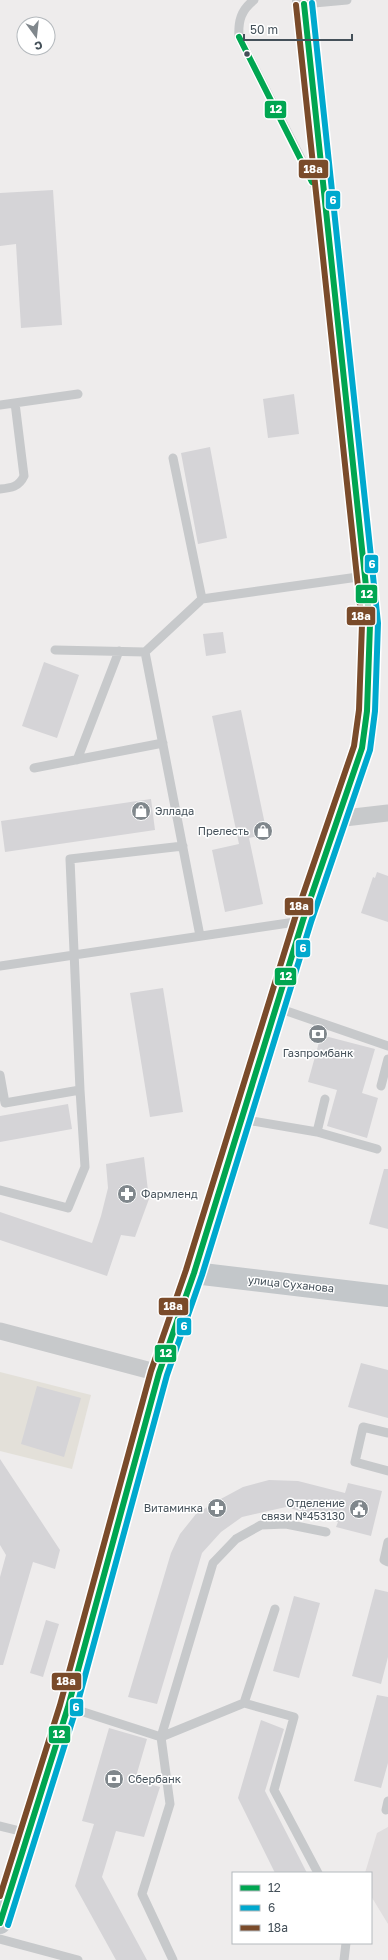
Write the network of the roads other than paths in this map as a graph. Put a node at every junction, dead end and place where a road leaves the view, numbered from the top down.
1 (254, 0) edge
2 (347, 0) edge
3 (300, 1) edge
4 (326, 209) junction
5 (78, 394) dead end
6 (15, 403) junction
7 (0, 406) edge
8 (173, 458) dead end
9 (0, 489) edge
10 (365, 576) junction
11 (202, 599) junction
12 (55, 650) dead end
13 (119, 652) junction
14 (145, 652) junction
15 (163, 744) junction
16 (77, 760) junction
17 (34, 768) dead end
18 (388, 813) edge
19 (336, 819) junction
20 (183, 846) junction
21 (303, 920) junction
22 (200, 936) junction
23 (75, 954) junction
24 (0, 966) edge
25 (275, 1007) junction
26 (388, 1046) edge
27 (388, 1060) edge
28 (0, 1075) edge
29 (381, 1086) dead end
30 (80, 1090) junction
31 (324, 1099) dead end
32 (241, 1119) junction
33 (317, 1132) junction
34 (377, 1150) dead end
35 (0, 1190) edge
36 (194, 1273) junction
37 (388, 1296) edge
38 (0, 1331) edge
39 (158, 1373) junction
40 (388, 1433) edge
41 (388, 1471) edge
42 (326, 1532) dead end
43 (388, 1542) edge
44 (388, 1562) edge
45 (275, 1609) dead end
46 (244, 1703) junction
47 (68, 1707) junction
48 (161, 1736) junction
49 (0, 1826) edge
50 (28, 1833) junction
51 (317, 1872) edge
52 (0, 1923) edge
53 (0, 1940) edge
54 (346, 1944) edge
55 (78, 1960) edge
56 (173, 1960) edge
57 (344, 1960) edge

1 - 4 lane
2 - 3 lane
3 - 4 street
4 - 10 street
5 - 6 lane
6 - 7 lane
6 - 9 lane
8 - 11 lane
10 - 11 lane
10 - 19 street
11 - 14 lane
12 - 13 lane
13 - 14 lane
13 - 16 lane
14 - 15 lane
15 - 16 lane
15 - 20 lane
16 - 17 lane
18 - 19 street
19 - 21 street
20 - 22 lane
20 - 23 lane
21 - 22 lane
21 - 25 street
22 - 23 lane
23 - 24 lane
23 - 30 lane
25 - 26 lane
25 - 32 street
27 - 29 lane
28 - 30 lane
30 - 35 lane
31 - 33 lane
32 - 33 lane
32 - 36 street
33 - 34 lane
36 - 37 main road, улица Суханова
36 - 39 main road
38 - 39 street
39 - 47 main road
40 - 41 lane
42 - 48 lane
43 - 44 lane
45 - 46 lane
46 - 48 lane
46 - 51 lane
47 - 48 lane
47 - 50 main road
48 - 56 lane
49 - 50 lane
50 - 52 main road
53 - 55 lane
54 - 57 lane

